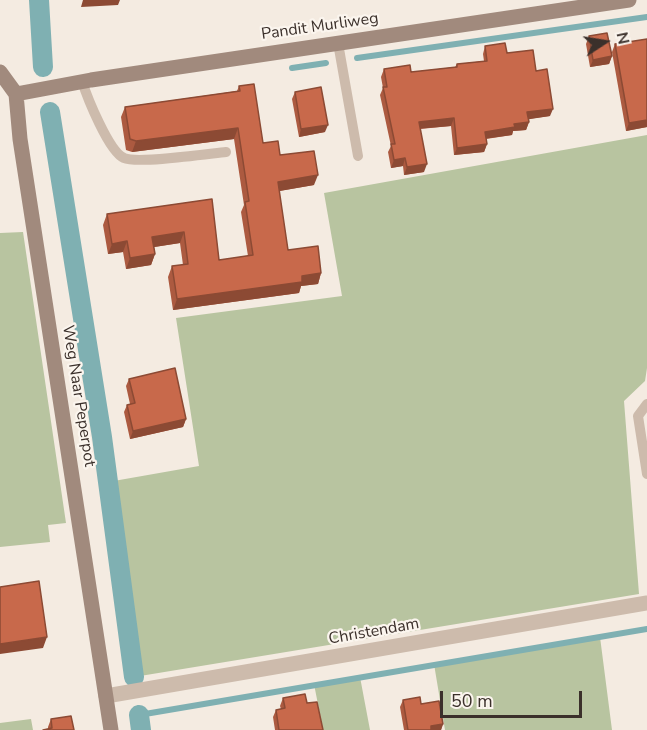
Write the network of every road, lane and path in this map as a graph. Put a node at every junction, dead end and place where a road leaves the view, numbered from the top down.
1 (629, 0) edge
2 (338, 43) junction
3 (0, 72) edge
4 (82, 81) junction
5 (16, 94) junction
6 (226, 152) dead end
7 (358, 156) dead end
8 (647, 404) edge
9 (647, 474) edge
10 (647, 603) edge
11 (106, 696) junction
12 (111, 730) edge

1 - 2 street, Pandit Murliweg
2 - 4 street, Pandit Murliweg
2 - 7 lane
3 - 5 street
4 - 5 street, Pandit Murliweg
4 - 6 lane
5 - 11 street, Weg Naar Peperpot
8 - 9 lane
10 - 11 street, Christendam
11 - 12 street, Weg Naar Peperpot

